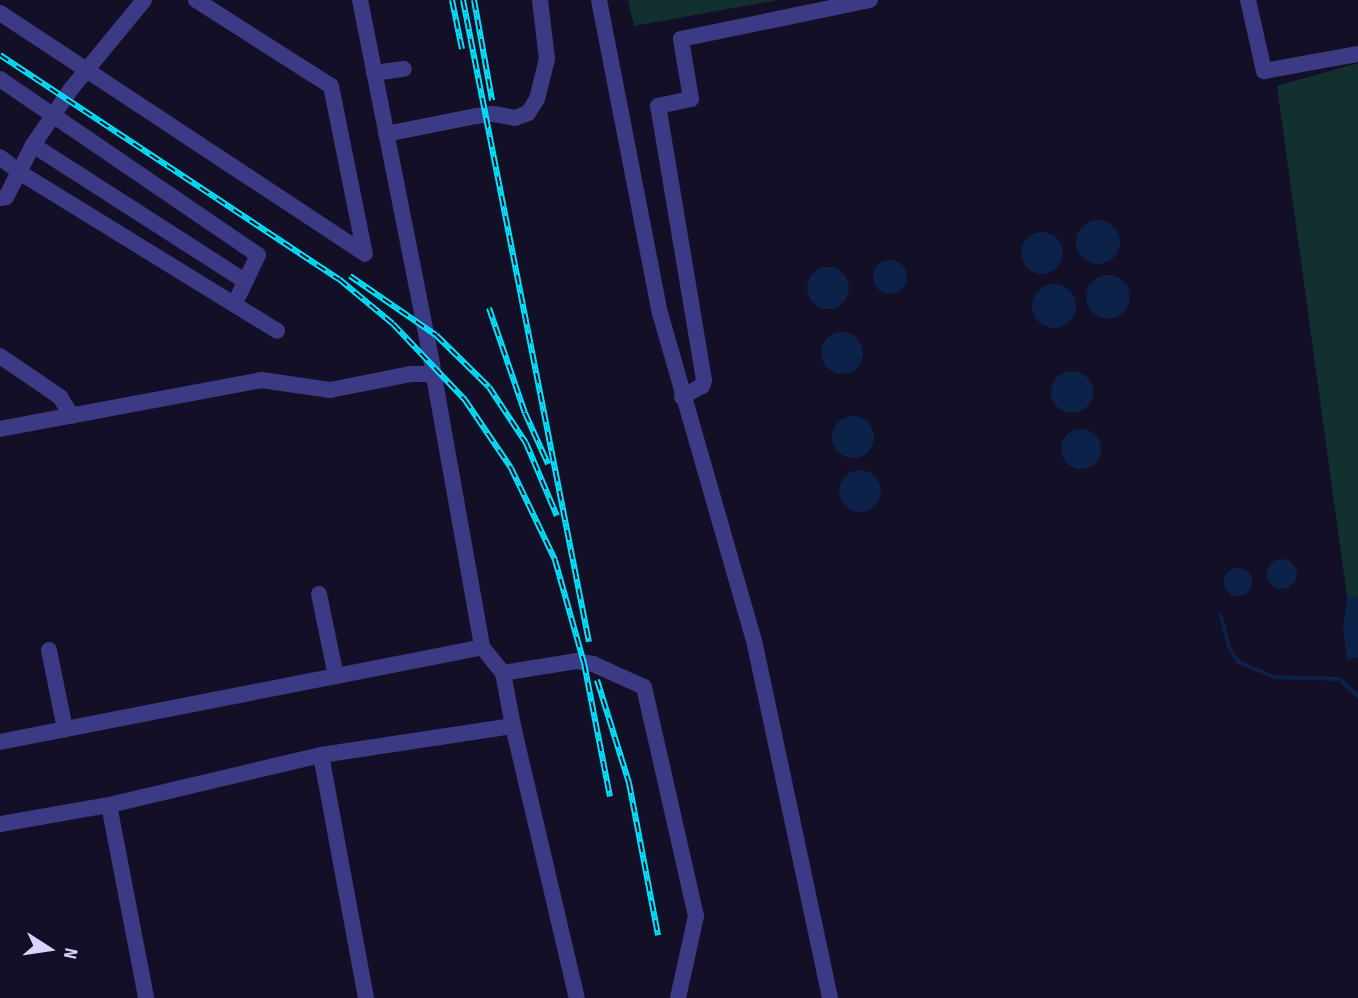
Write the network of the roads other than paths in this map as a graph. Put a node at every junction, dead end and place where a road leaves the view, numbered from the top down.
1 (144, 0) edge
2 (197, 0) edge
3 (360, 0) edge
4 (540, 0) edge
5 (599, 0) edge
6 (870, 0) edge
7 (1248, 0) edge
8 (0, 13) edge
9 (1358, 54) edge
10 (86, 69) junction
11 (404, 69) dead end
12 (374, 73) junction
13 (0, 79) edge
14 (52, 115) junction
15 (386, 134) junction
16 (33, 145) junction
17 (0, 158) edge
18 (19, 172) junction
19 (0, 198) edge
20 (245, 281) junction
21 (234, 305) junction
22 (277, 331) dead end
23 (0, 356) edge
24 (433, 374) junction
25 (681, 397) junction
26 (72, 416) junction
27 (0, 429) edge
28 (320, 594) dead end
29 (482, 647) junction
30 (50, 650) dead end
31 (503, 673) junction
32 (336, 677) junction
33 (513, 726) junction
34 (65, 729) junction
35 (0, 742) edge
36 (321, 754) junction
37 (109, 805) junction
38 (0, 824) edge
39 (146, 998) edge
40 (366, 998) edge
41 (577, 998) edge
42 (678, 998) edge
43 (830, 998) edge

1 - 10 street
2 - 10 street
3 - 12 street
4 - 15 street
5 - 25 street
6 - 25 street
7 - 9 street
8 - 10 street
10 - 14 street
11 - 12 street
12 - 15 street
13 - 14 street
14 - 16 street
14 - 20 street
15 - 24 street
16 - 18 street
16 - 20 street
17 - 18 street
18 - 19 street
18 - 21 street
20 - 21 street
21 - 22 street
23 - 26 street
24 - 26 street
24 - 29 street
25 - 43 street
26 - 27 street
28 - 32 street
29 - 31 street
29 - 32 street
30 - 34 street
31 - 33 street
31 - 42 street
32 - 34 street
33 - 36 street
33 - 41 street
34 - 35 street
36 - 37 street
36 - 40 street
37 - 38 street
37 - 39 street

